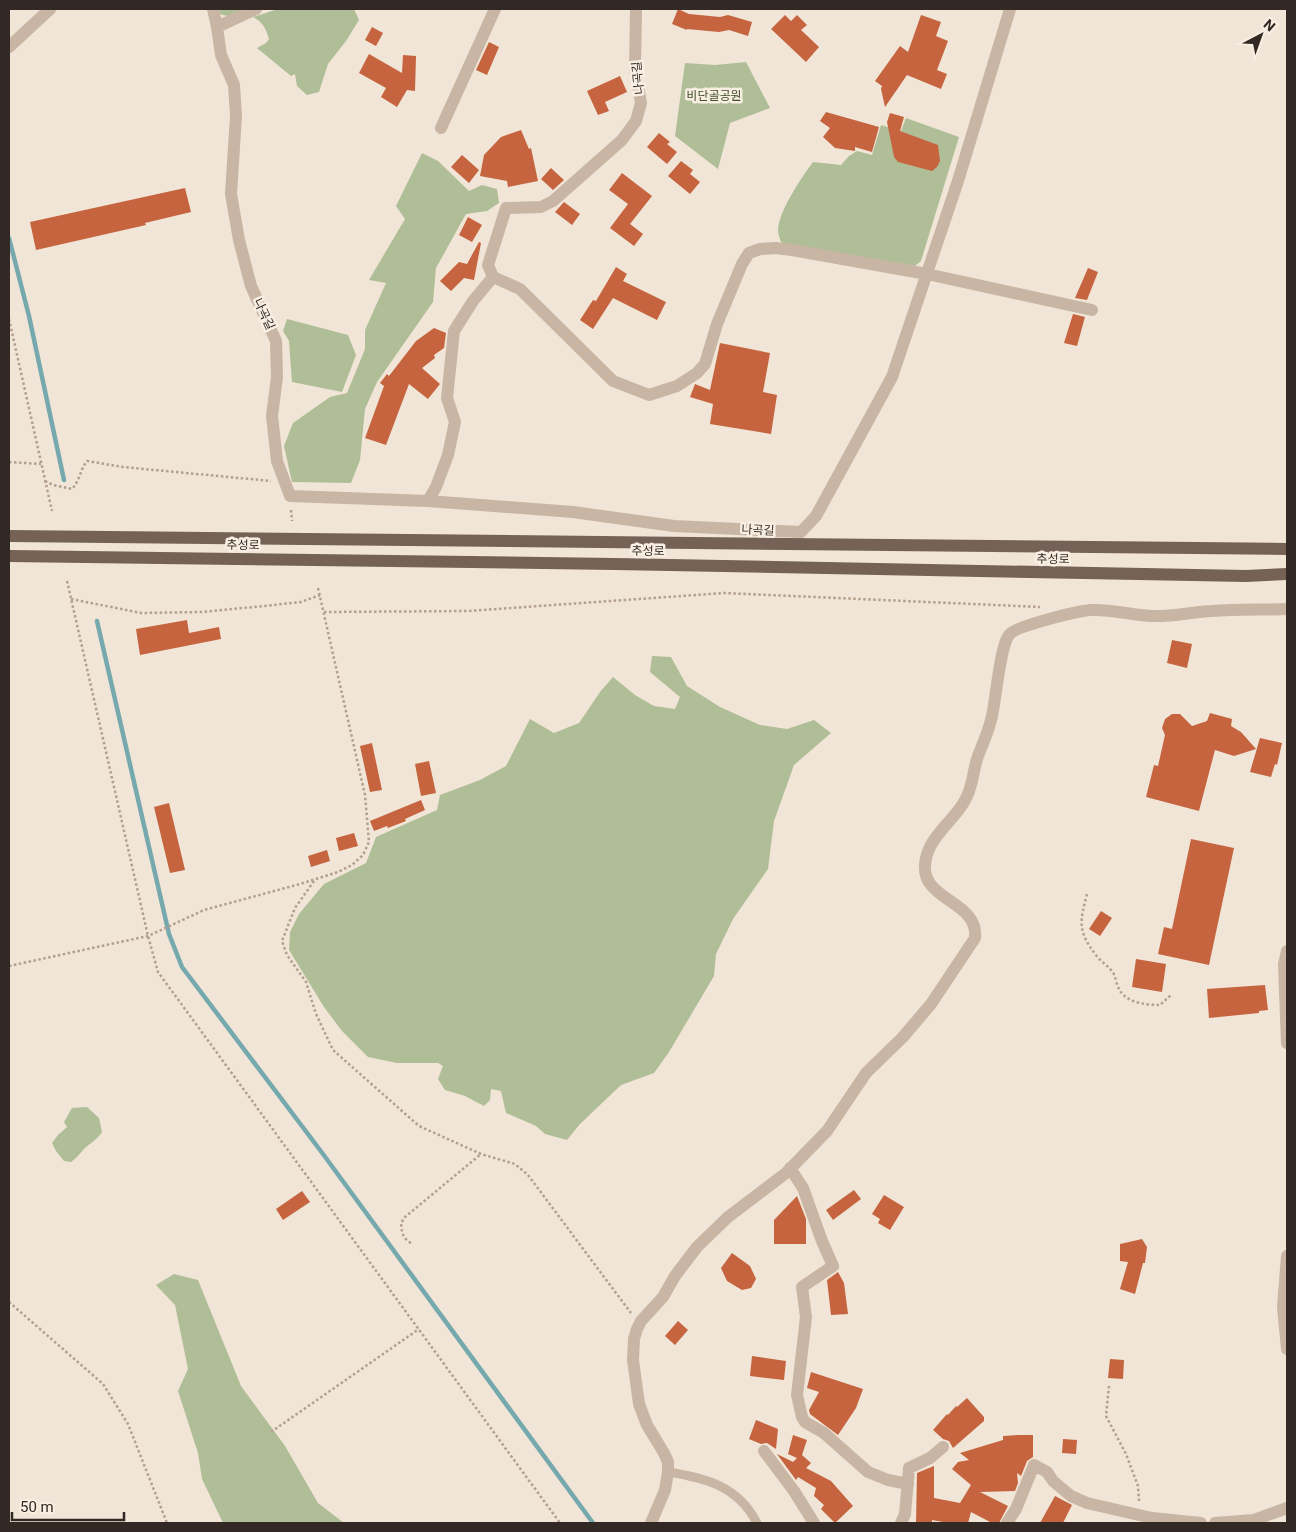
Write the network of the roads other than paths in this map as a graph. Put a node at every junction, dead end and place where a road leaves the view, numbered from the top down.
1 (50, 9) edge
2 (213, 9) edge
3 (256, 9) edge
4 (495, 9) edge
5 (636, 9) edge
6 (1010, 9) edge
7 (217, 27) junction
8 (9, 47) edge
9 (441, 128) dead end
10 (927, 274) junction
11 (493, 277) junction
12 (1092, 310) dead end
13 (428, 501) junction
14 (9, 536) edge
15 (1287, 549) edge
16 (9, 556) edge
17 (1287, 574) edge
18 (1287, 609) edge
19 (1287, 951) edge
20 (1287, 1043) edge
21 (790, 1168) junction
22 (1287, 1256) edge
23 (1287, 1349) edge
24 (942, 1447) dead end
25 (764, 1451) dead end
26 (668, 1472) junction
27 (908, 1484) junction
28 (1287, 1508) edge
29 (651, 1523) edge
30 (757, 1523) edge
31 (814, 1523) edge
32 (901, 1523) edge
33 (1007, 1523) edge
34 (1200, 1523) edge
35 (1215, 1523) edge

1 - 8 street
2 - 7 street, 나곡길
3 - 7 street
4 - 9 street
5 - 11 street, 나곡길
6 - 10 street, 나곡길
7 - 13 street, 나곡길
10 - 11 street
10 - 12 street
10 - 13 street, 나곡길
11 - 13 street
14 - 15 main road, 추성로
16 - 17 main road, 추성로
18 - 21 street
19 - 20 street
21 - 26 street
21 - 27 street
22 - 23 street
24 - 27 street
25 - 31 street
26 - 29 street
26 - 30 lane
27 - 32 street
28 - 35 street
33 - 34 street

